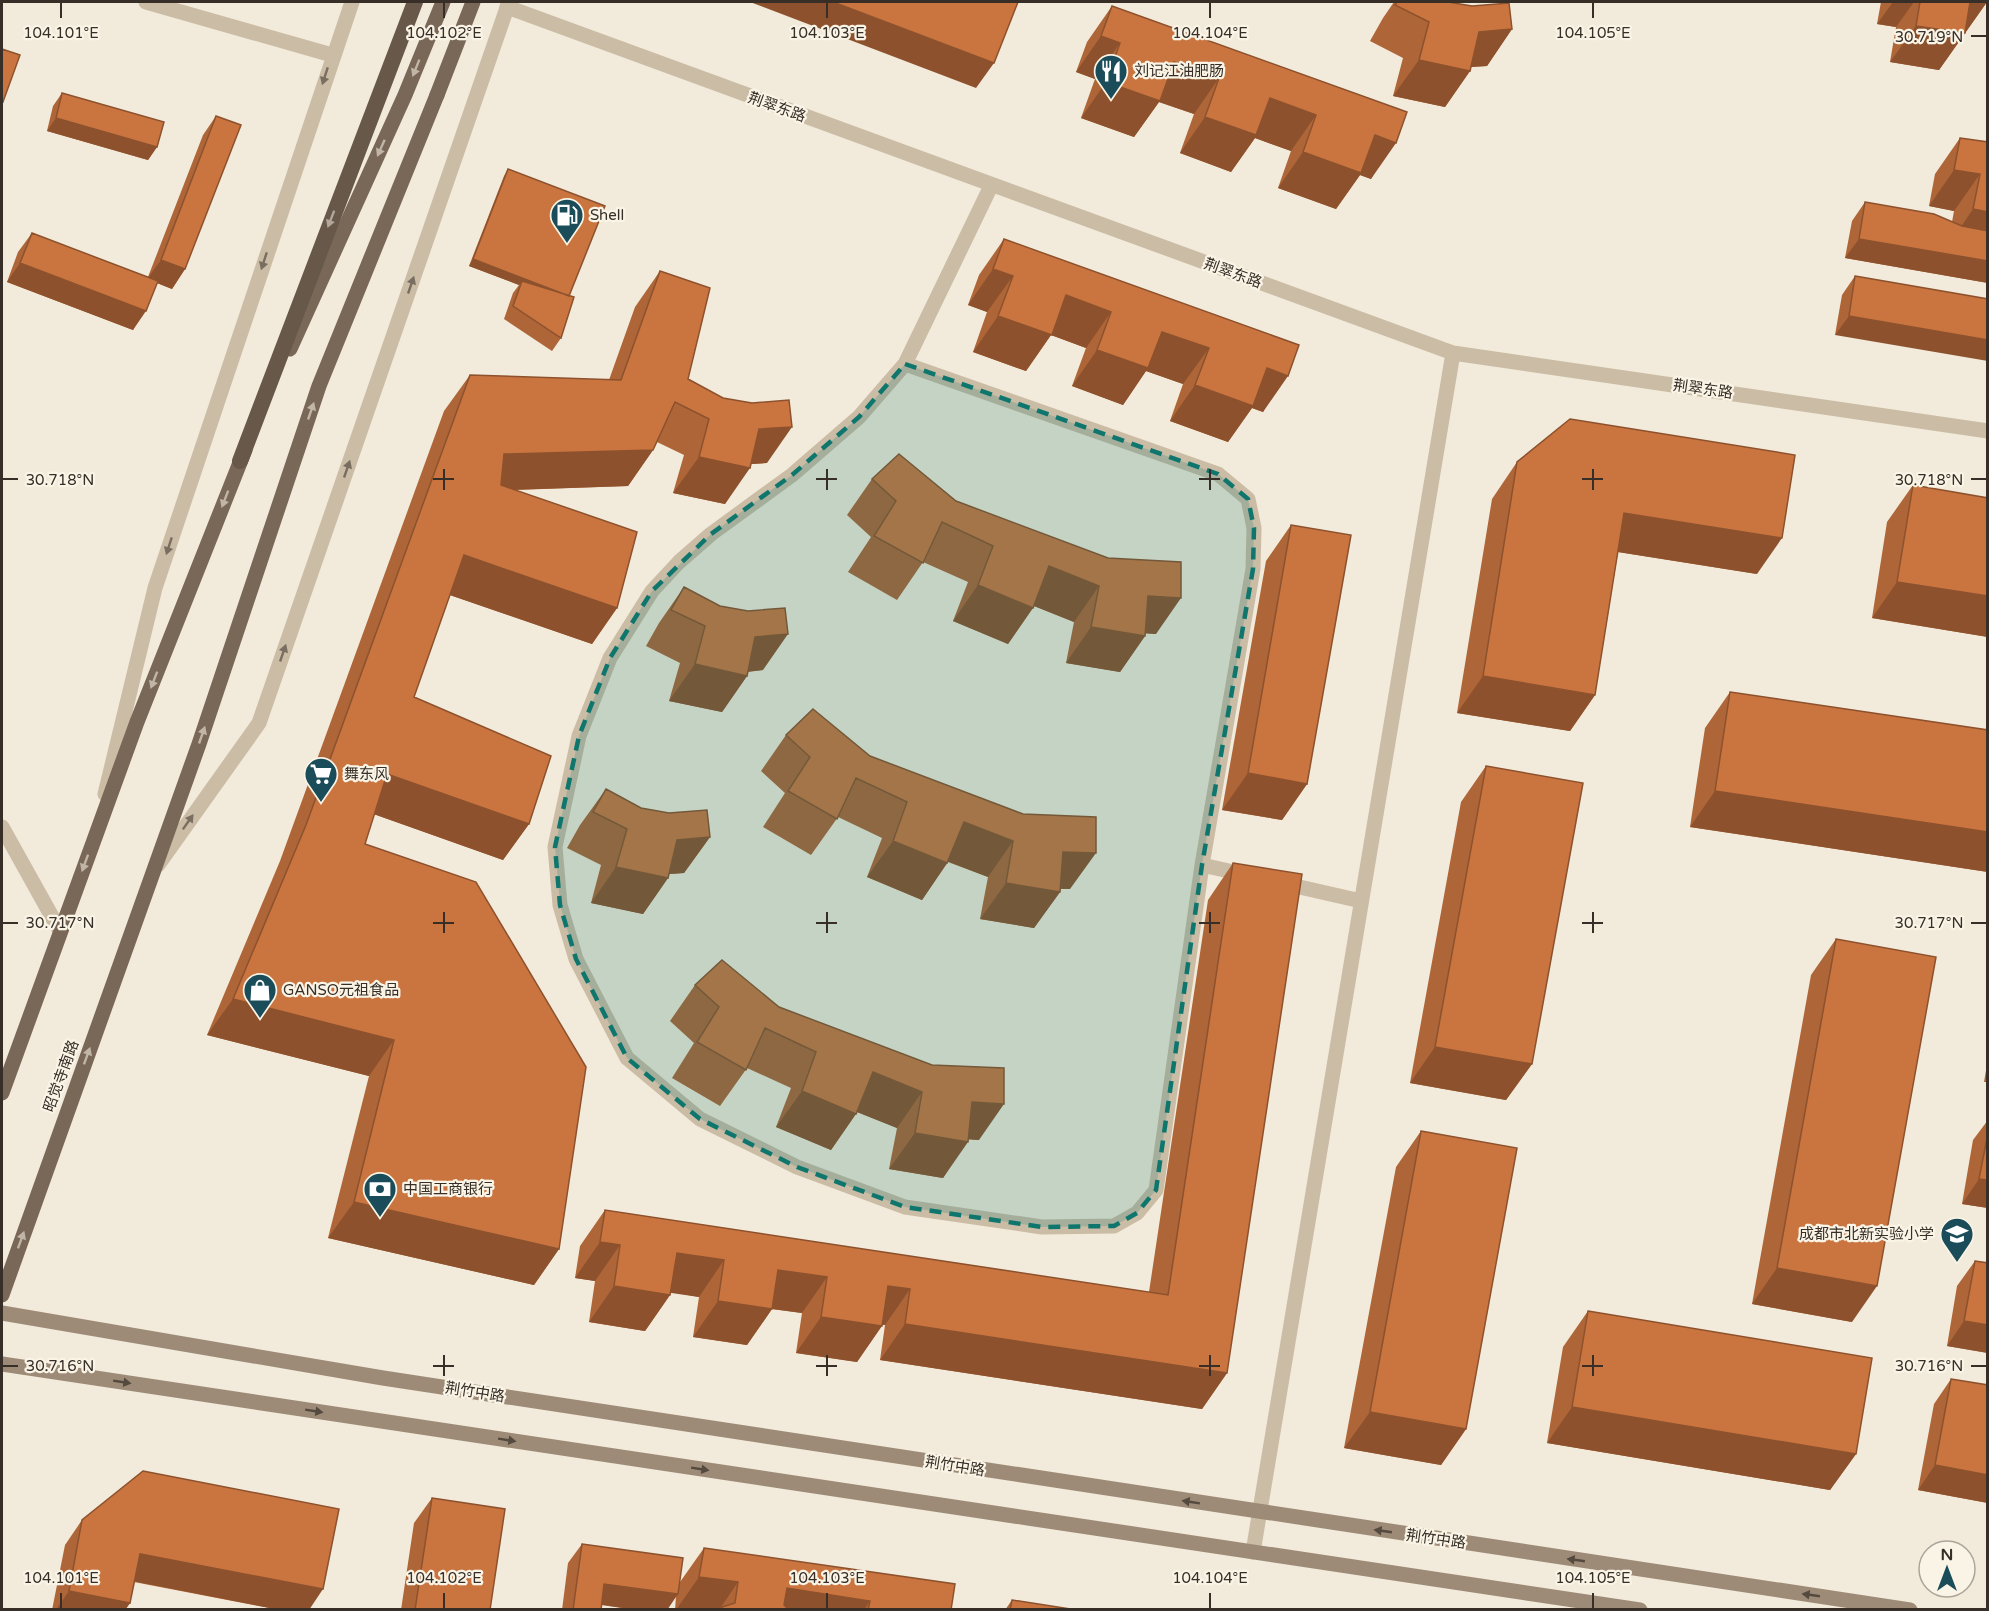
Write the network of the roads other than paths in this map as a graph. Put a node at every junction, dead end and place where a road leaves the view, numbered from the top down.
1 (146, 2) edge
2 (352, 2) edge
3 (415, 2) edge
4 (442, 2) edge
5 (473, 2) edge
6 (508, 4) edge
7 (332, 55) junction
8 (991, 186) junction
9 (1453, 353) junction
10 (905, 364) junction
11 (1988, 431) edge
12 (240, 461) junction
13 (2, 827) edge
14 (95, 837) junction
15 (1202, 865) junction
16 (154, 869) junction
17 (1361, 901) junction
18 (60, 931) junction
19 (2, 1093) edge
20 (2, 1295) edge
21 (2, 1313) edge
22 (2, 1364) edge
23 (1259, 1513) junction
24 (1253, 1552) junction
25 (1640, 1610) edge
26 (1910, 1610) edge

1 - 7 street
2 - 7 street
3 -> 12 highway
4 -> 12 main road
16 -> 5 main road, 昭觉寺南路, bridge
6 - 8 street, 荆翠东路
16 -> 6 street
7 -> 14 street
8 - 9 street, 荆翠东路
8 - 10 street
9 - 11 street, 荆翠东路
9 - 17 street
10 - 15 street
10 - 15 street
12 -> 14 main road
13 - 18 street
14 -> 18 main road
15 - 17 street
20 -> 16 main road, 昭觉寺南路
17 - 23 street
18 - 19 main road
23 -> 21 main road, 荆竹中路
22 -> 24 main road
23 - 24 street
26 -> 23 main road, 荆竹中路
24 - 25 main road

